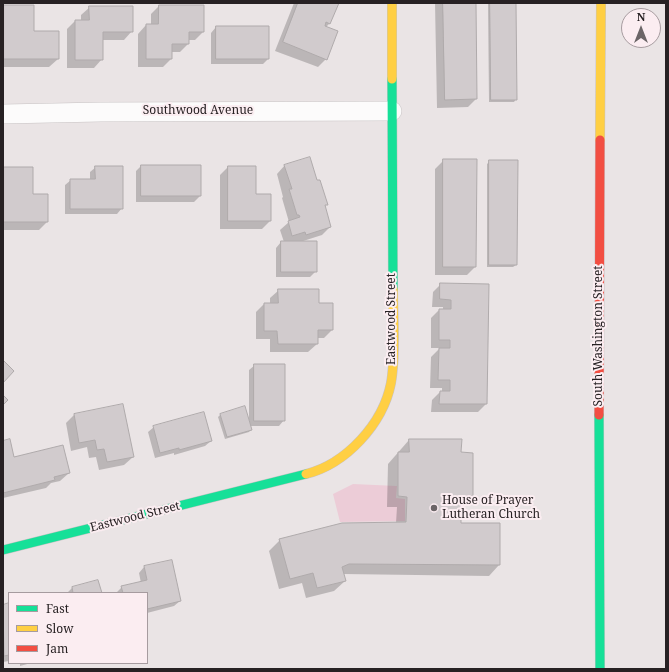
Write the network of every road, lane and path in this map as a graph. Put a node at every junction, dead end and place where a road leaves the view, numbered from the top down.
1 (392, 3) edge
2 (601, 3) edge
3 (392, 111) junction
4 (3, 114) edge
5 (3, 550) edge
6 (600, 669) edge

1 - 3 street, Eastwood Street
2 - 6 street, South Washington Street
3 - 4 street, Southwood Avenue
3 - 5 street, Eastwood Street

